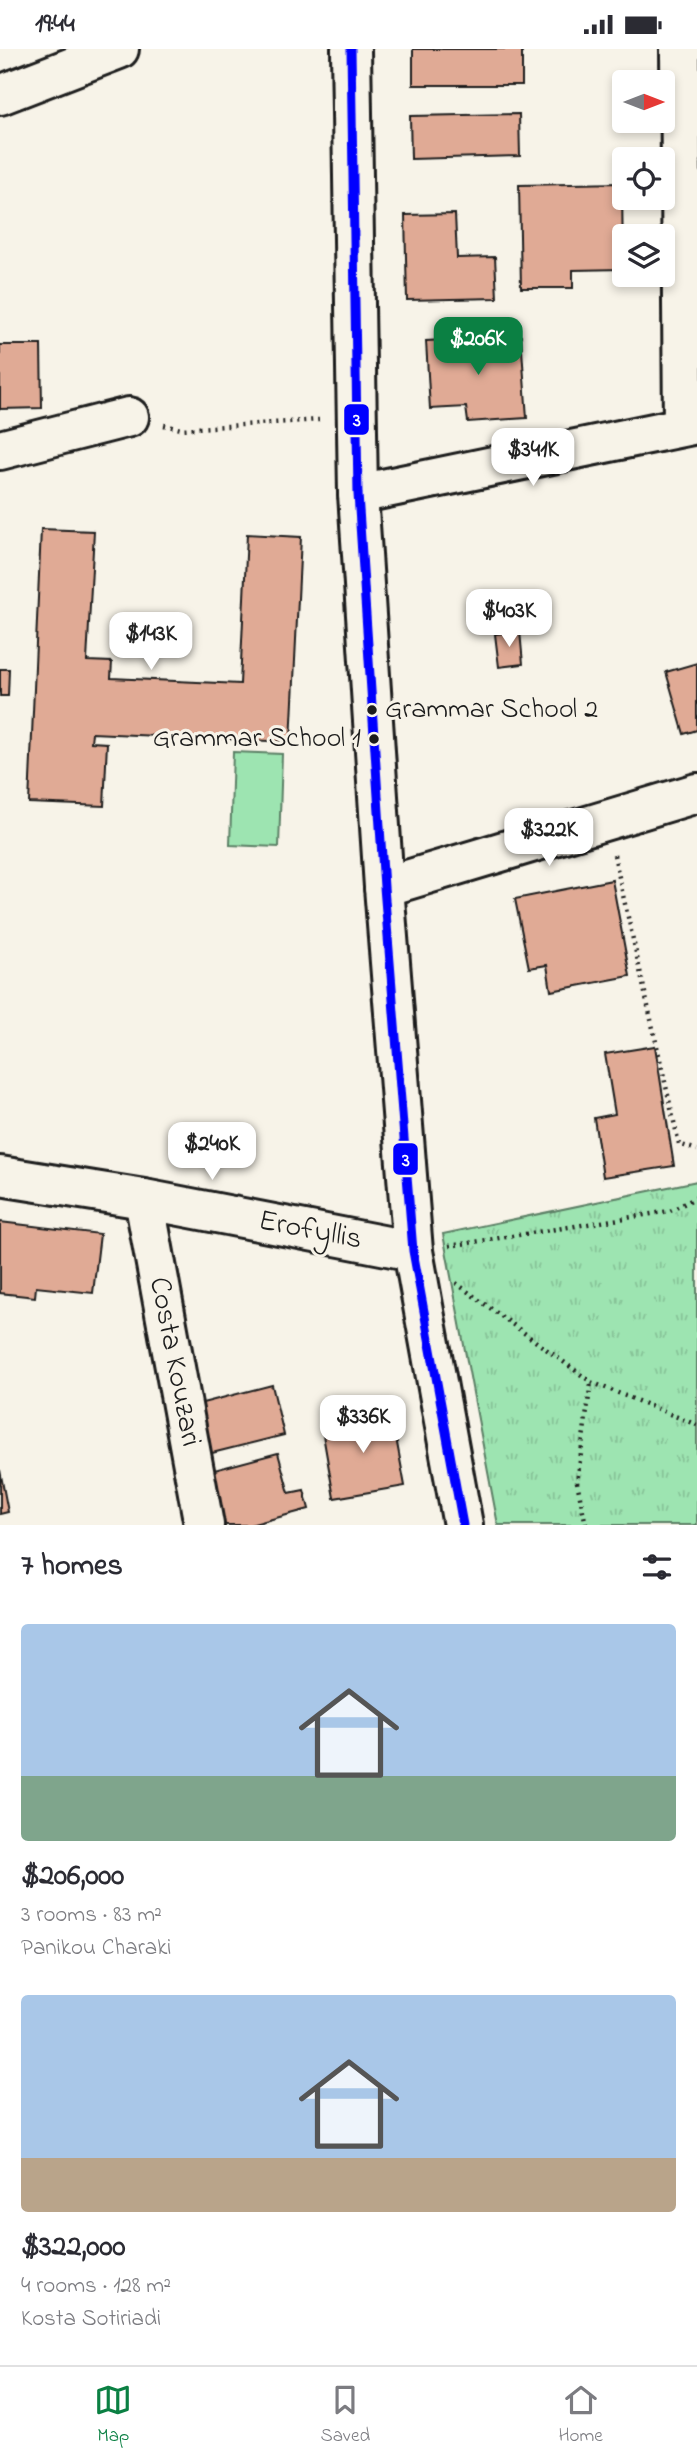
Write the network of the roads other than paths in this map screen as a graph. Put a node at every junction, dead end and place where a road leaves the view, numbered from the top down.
1 (351, 49) edge
2 (680, 49) edge
3 (99, 53) edge
4 (0, 95) edge
5 (129, 417) road end
6 (690, 425) edge
7 (0, 450) edge
8 (358, 494) junction
9 (697, 793) edge
10 (384, 887) junction
11 (0, 1176) edge
12 (144, 1199) junction
13 (414, 1251) junction
14 (204, 1525) edge
15 (463, 1525) edge

1 - 8 street
2 - 6 street
3 - 4 street
5 - 7 street
6 - 8 street
8 - 10 street
9 - 10 street
10 - 13 street
11 - 12 street, Erofyllis
12 - 13 street, Erofyllis
12 - 14 street, Costa Kouzari
13 - 15 street

